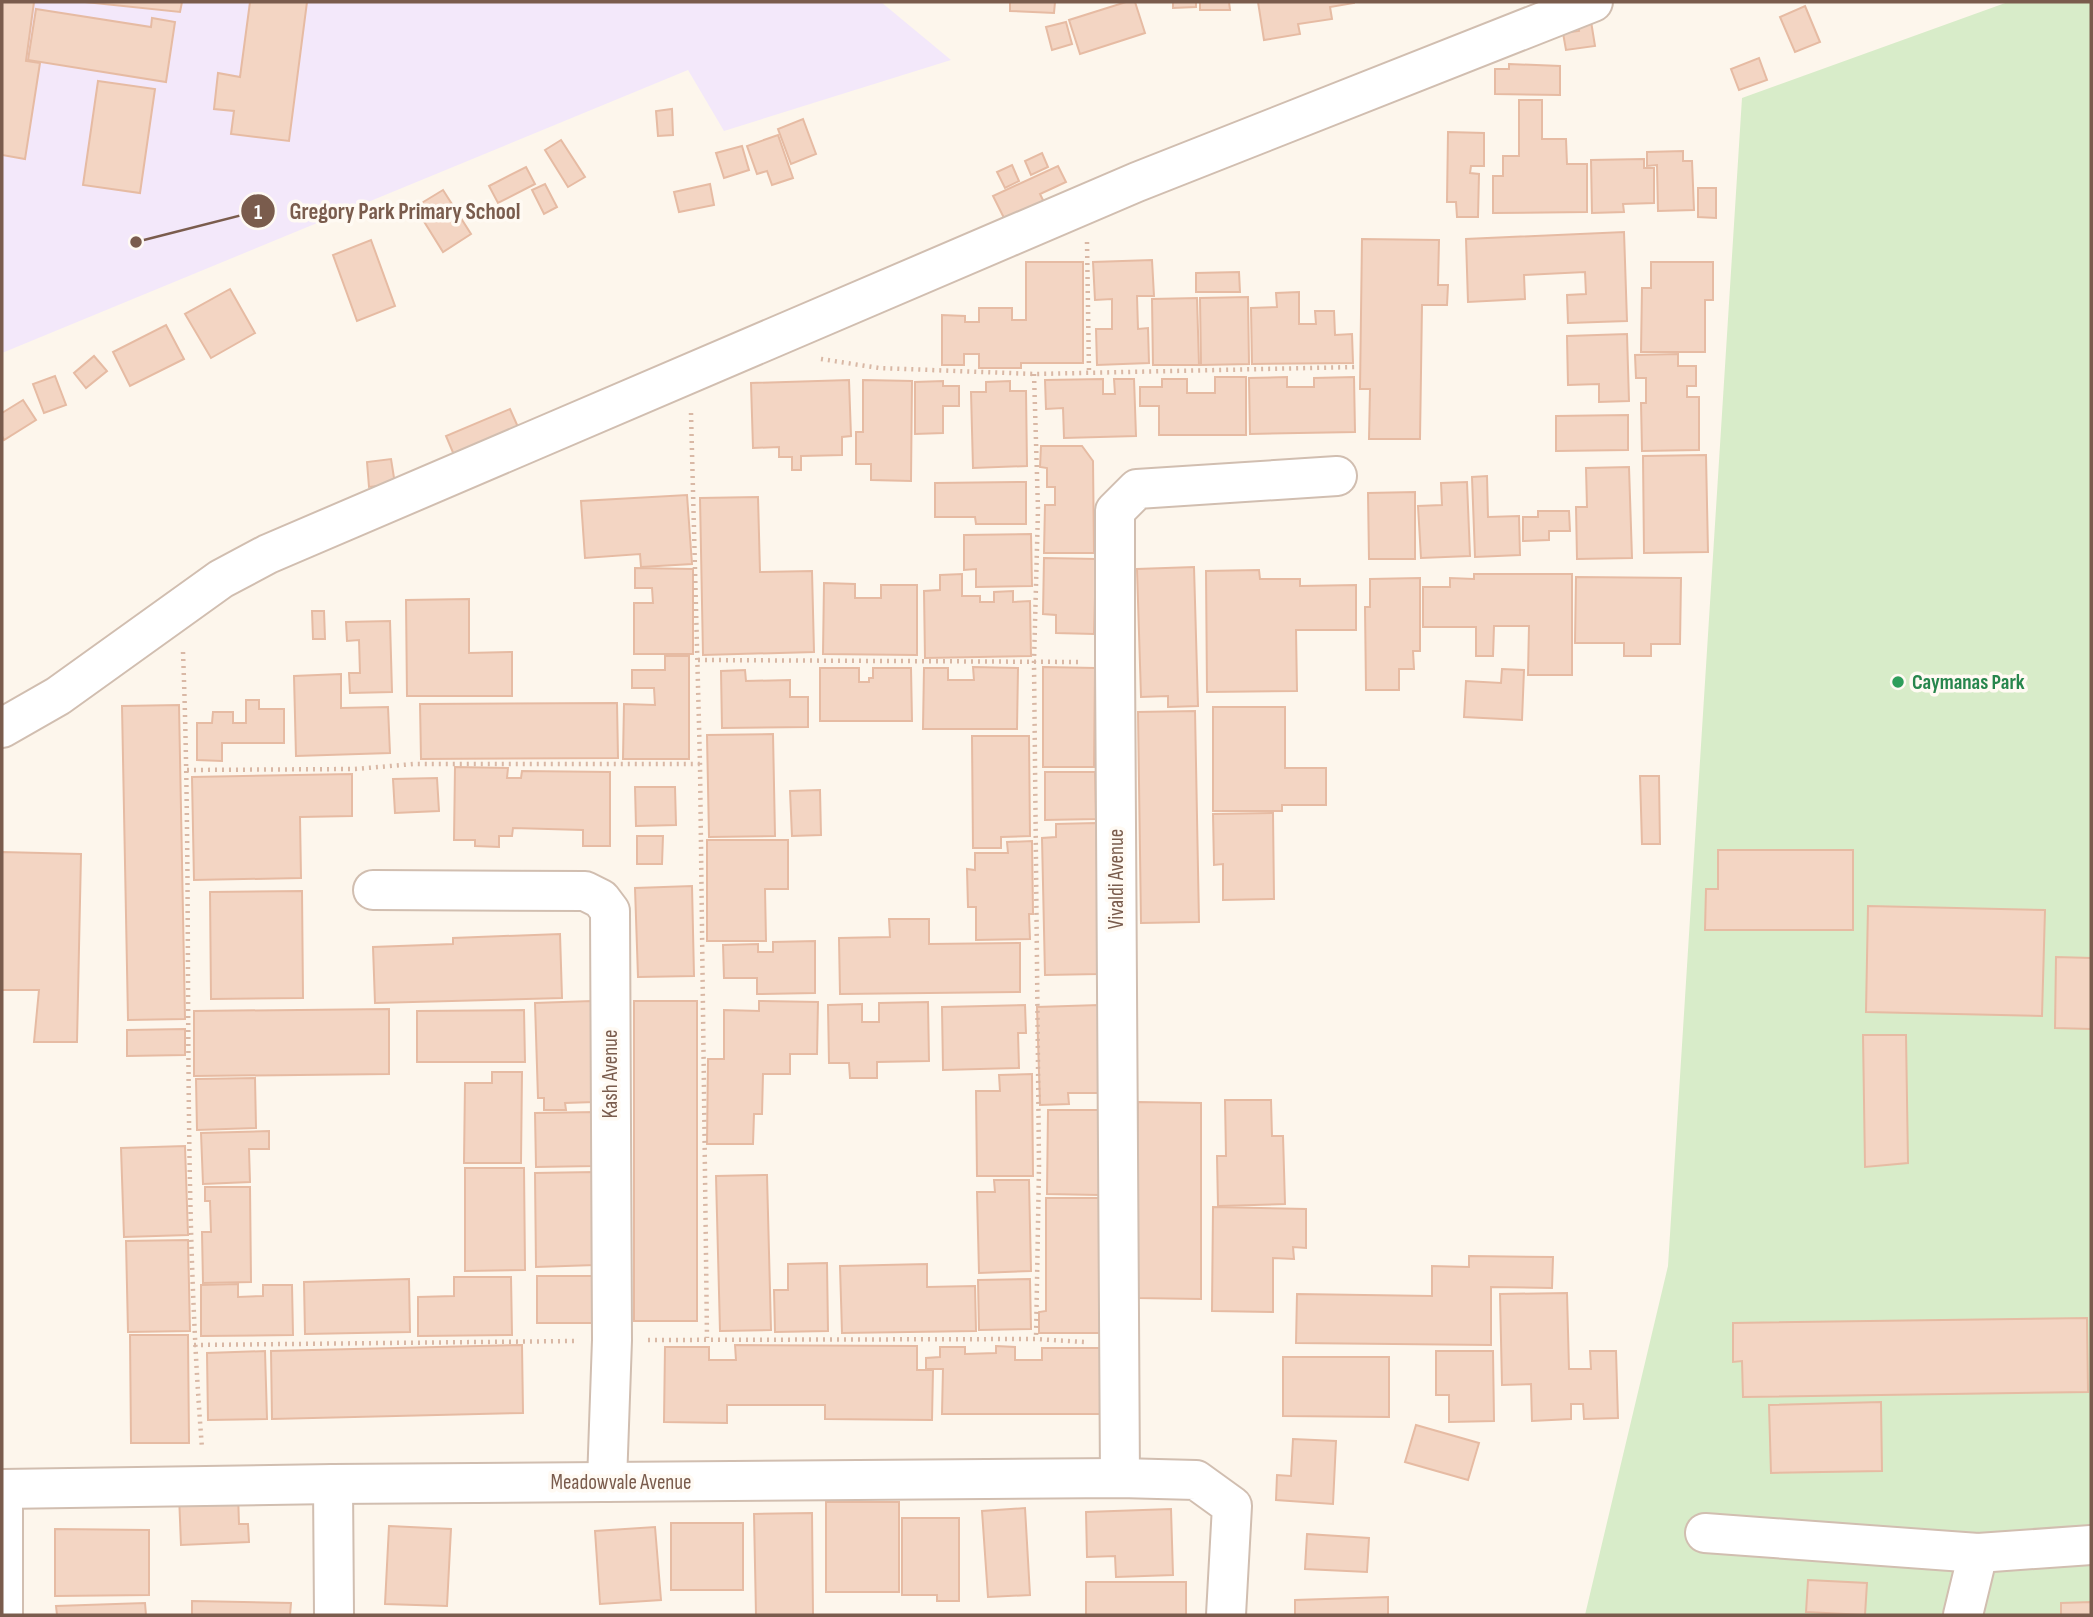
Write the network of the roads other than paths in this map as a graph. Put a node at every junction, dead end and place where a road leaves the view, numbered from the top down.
1 (1593, 2) edge
2 (1337, 476) dead end
3 (2, 728) edge
4 (373, 890) dead end
5 (1120, 1478) junction
6 (607, 1482) junction
7 (332, 1484) junction
8 (2, 1489) edge
9 (1705, 1533) dead end
10 (2091, 1545) edge
11 (1978, 1553) junction
12 (3, 1615) edge
13 (334, 1615) edge
14 (1226, 1615) edge
15 (1963, 1615) edge

1 - 3 street
2 - 5 street, Vivaldi Avenue
4 - 6 street, Kash Avenue
5 - 6 street, Meadowvale Avenue
5 - 14 street, Meadowvale Avenue
6 - 7 street, Meadowvale Avenue
7 - 8 street, Meadowvale Avenue
7 - 13 street
8 - 12 street
9 - 11 street
10 - 11 street
11 - 15 street

